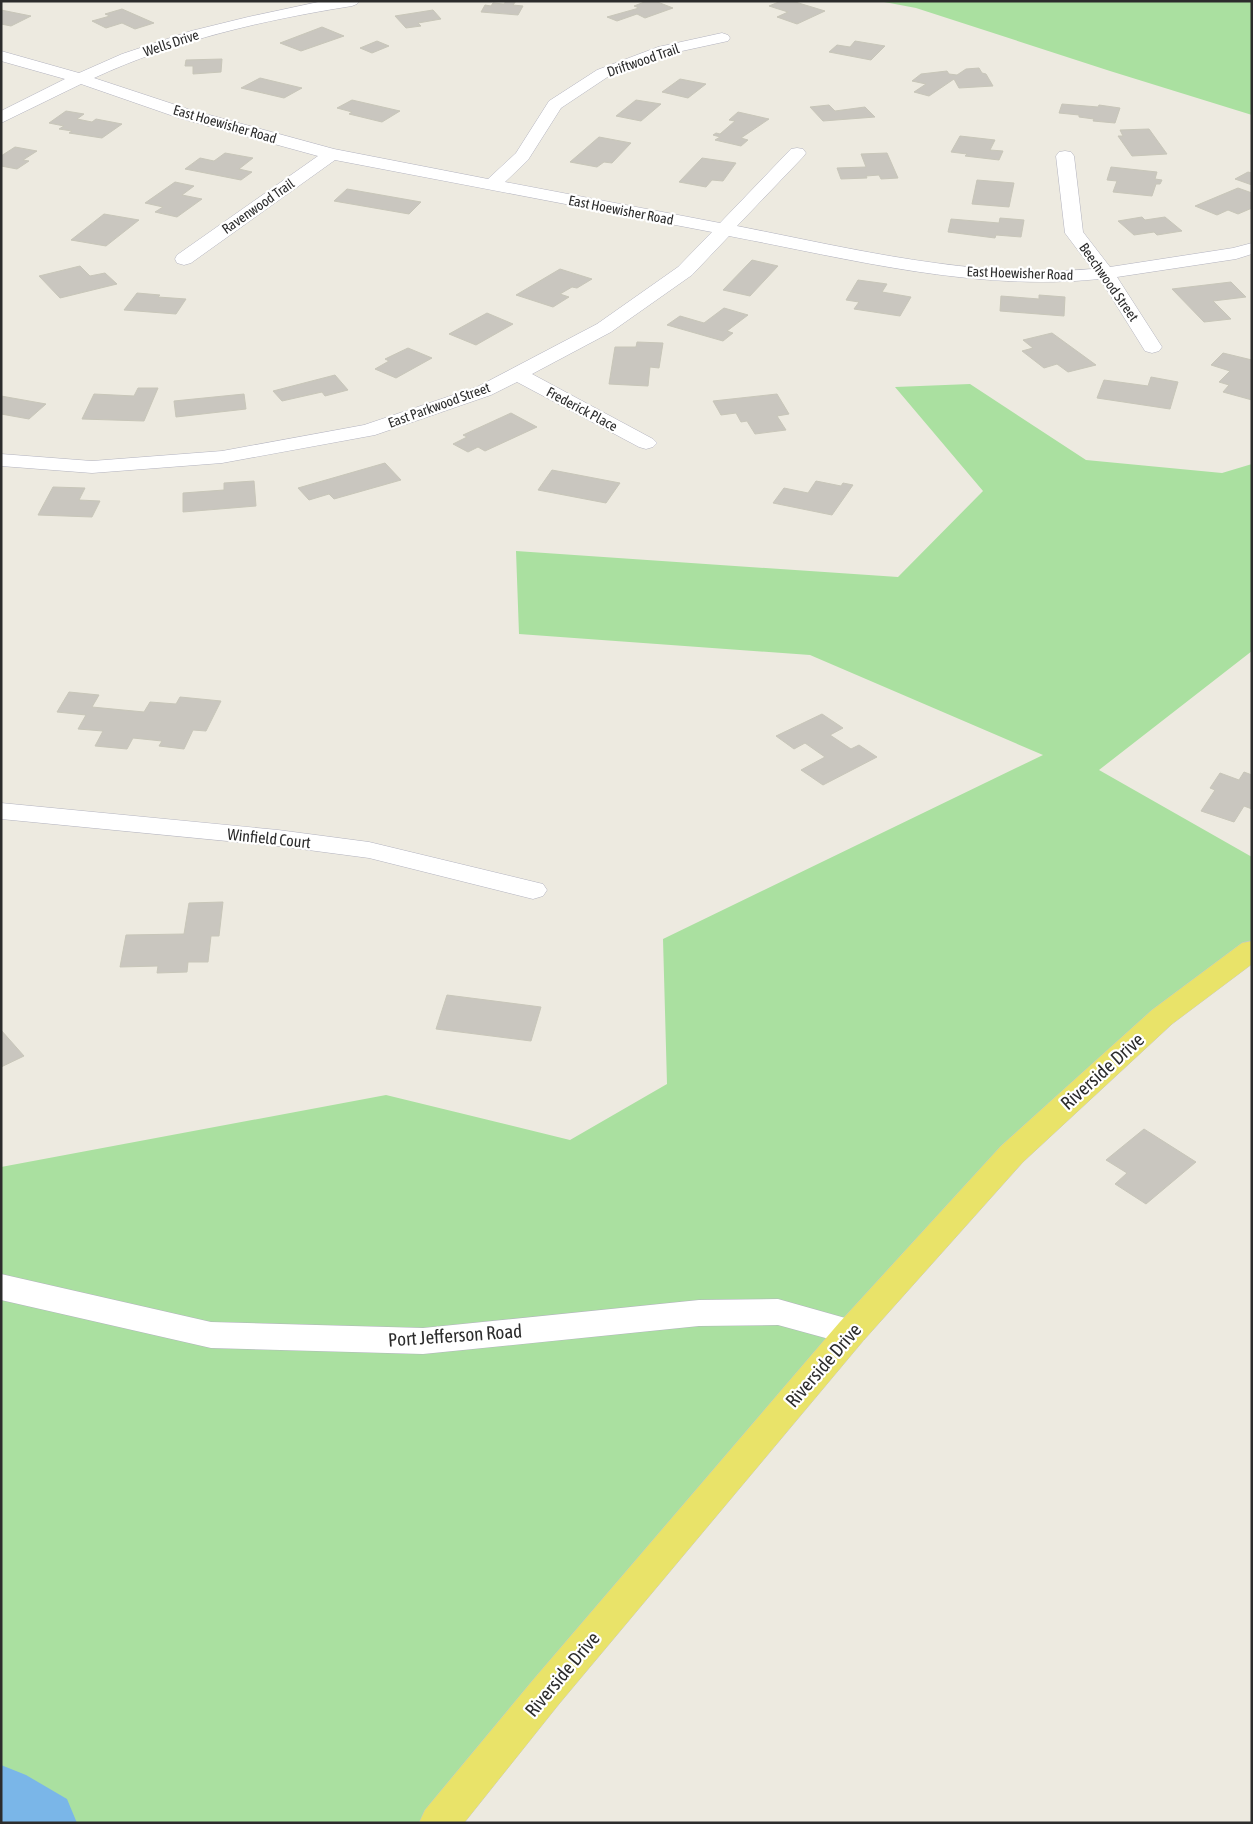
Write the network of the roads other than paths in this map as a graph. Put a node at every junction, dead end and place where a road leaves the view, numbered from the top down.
1 (352, 1) edge
2 (722, 38) dead end
3 (1, 56) edge
4 (79, 78) junction
5 (1, 118) edge
6 (797, 152) dead end
7 (332, 154) junction
8 (1065, 156) dead end
9 (491, 185) junction
10 (725, 230) junction
11 (1252, 248) edge
12 (184, 259) dead end
13 (1106, 274) junction
14 (1152, 347) dead end
15 (518, 374) junction
16 (646, 443) dead end
17 (1, 460) edge
18 (1, 812) edge
19 (533, 890) dead end
20 (1252, 950) edge
21 (1, 1287) edge
22 (850, 1332) junction
23 (439, 1823) edge

1 - 4 street, Wells Drive
2 - 9 street, Driftwood Trail
3 - 4 street, East Hoewisher Road
4 - 5 street, Wells Drive
4 - 7 street, East Hoewisher Road
6 - 10 street, East Parkwood Street
7 - 9 street, East Hoewisher Road
7 - 12 street, Ravenwood Trail
8 - 13 street, Beechwood Street
9 - 10 street, East Hoewisher Road
10 - 13 street, East Hoewisher Road
10 - 15 street, East Parkwood Street
11 - 13 street, East Hoewisher Road
13 - 14 street, Beechwood Street
15 - 16 street, Frederick Place
15 - 17 street, East Parkwood Street
18 - 19 street, Winfield Court
20 - 22 main road, Riverside Drive
21 - 22 street, Port Jefferson Road
22 - 23 main road, Riverside Drive

